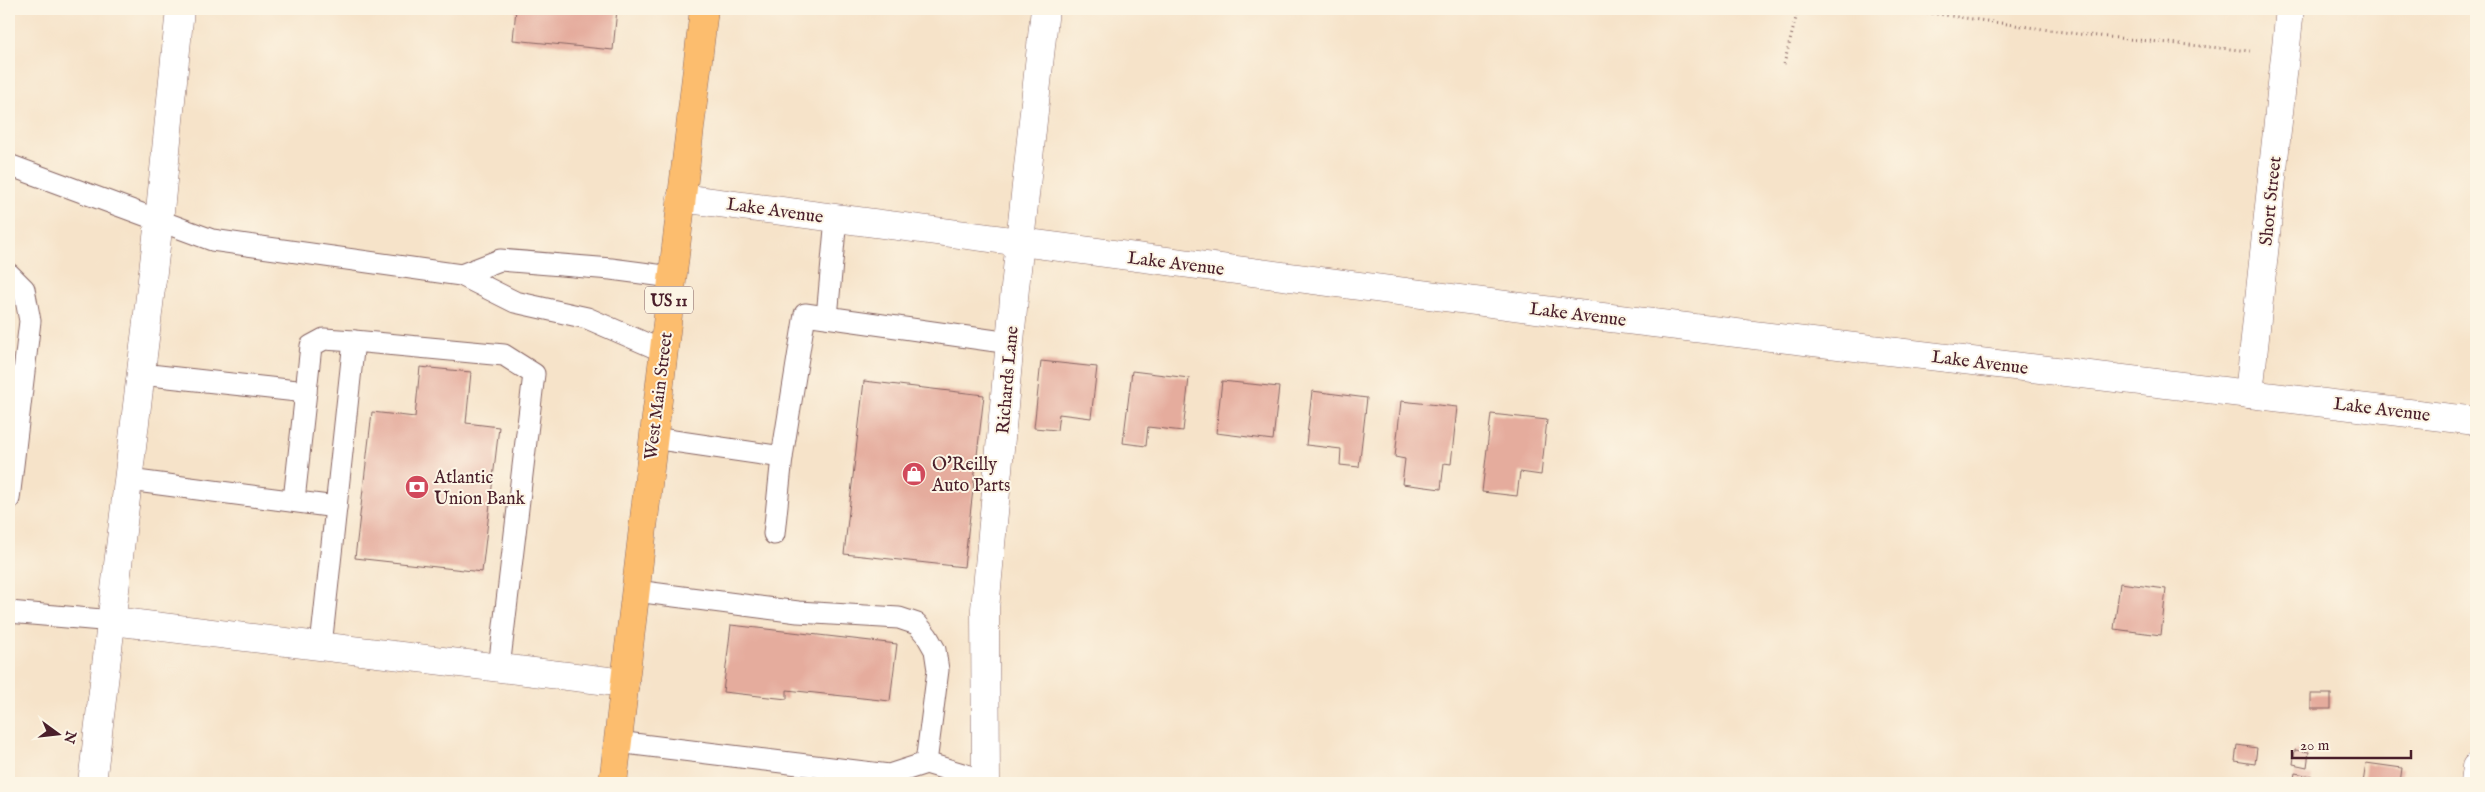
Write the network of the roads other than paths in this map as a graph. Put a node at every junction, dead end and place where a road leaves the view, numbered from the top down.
1 (180, 9) edge
2 (704, 9) edge
3 (1045, 9) edge
4 (2290, 9) edge
5 (9, 166) edge
6 (681, 198) junction
7 (836, 218) junction
8 (159, 221) junction
9 (1020, 243) junction
10 (9, 274) edge
11 (461, 275) junction
12 (672, 277) junction
13 (827, 317) junction
14 (354, 341) junction
15 (1010, 343) junction
16 (663, 351) junction
17 (141, 374) junction
18 (306, 392) junction
19 (2249, 394) junction
20 (2476, 421) edge
21 (653, 438) junction
22 (782, 458) junction
23 (129, 480) junction
24 (9, 499) edge
25 (294, 500) junction
26 (336, 507) junction
27 (774, 534) dead end
28 (636, 591) junction
29 (9, 612) edge
30 (113, 621) junction
31 (321, 646) junction
32 (499, 668) junction
33 (625, 683) junction
34 (617, 742) junction
35 (926, 763) junction
36 (2476, 767) edge
37 (986, 782) edge
38 (92, 783) edge
39 (613, 783) edge
40 (2474, 783) edge

1 - 8 street
2 - 6 main road, West Main Street / US 11
3 - 9 street, Richards Lane
4 - 19 street, Short Street
5 - 8 lane
6 - 7 street, Lake Avenue
6 - 12 main road, West Main Street / US 11
7 - 9 street, Lake Avenue
7 - 13 lane
8 - 11 lane
8 - 17 street
9 - 15 street, Richards Lane
9 - 19 street, Lake Avenue
10 - 24 lane
11 - 12 lane
11 - 16 lane
12 - 16 main road, West Main Street / US 11
13 - 15 lane
13 - 22 lane
14 - 18 lane
14 - 26 lane
14 - 32 lane
15 - 37 street, Richards Lane
16 - 21 main road, West Main Street / US 11
17 - 18 lane
17 - 23 street
18 - 25 lane
19 - 20 street, Lake Avenue
21 - 22 lane
21 - 28 main road, West Main Street / US 11
22 - 27 lane
23 - 25 lane
23 - 30 street
25 - 26 lane
26 - 31 lane
28 - 33 main road, West Main Street / US 11
28 - 35 lane
29 - 30 lane
30 - 31 street
30 - 38 street
31 - 32 street
32 - 33 street
33 - 34 main road, West Main Street / US 11
34 - 35 lane
34 - 39 main road, West Main Street / US 11
35 - 37 lane
36 - 40 street

